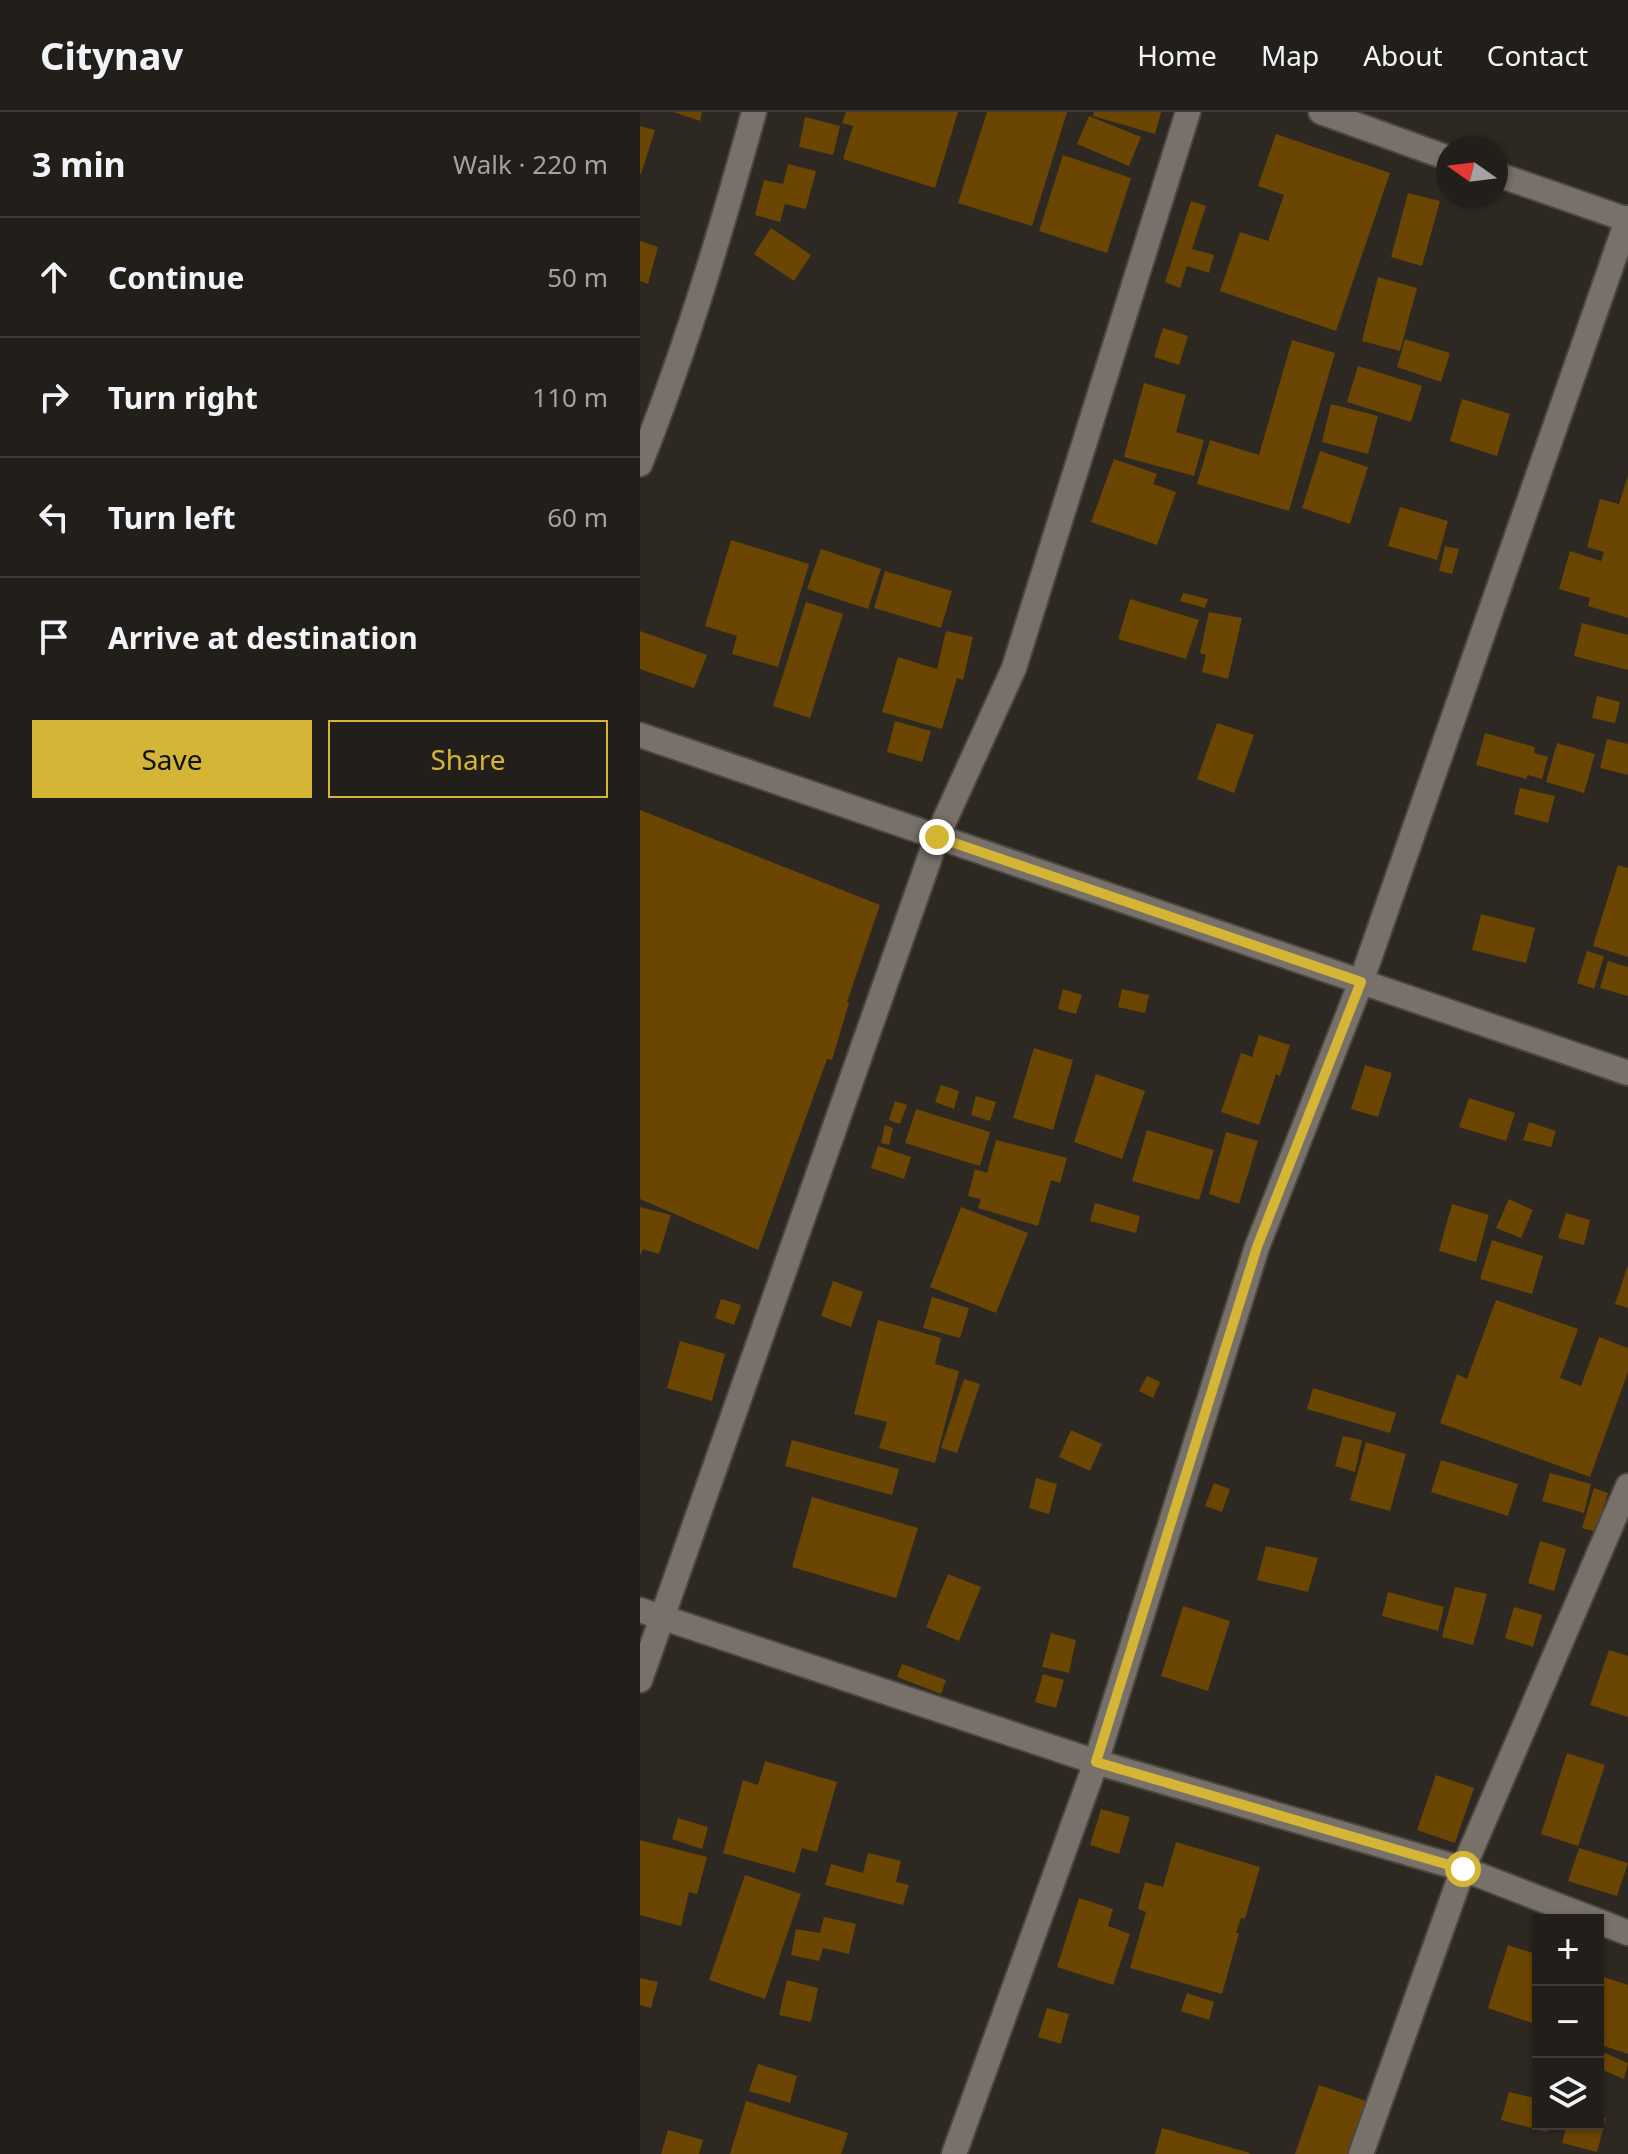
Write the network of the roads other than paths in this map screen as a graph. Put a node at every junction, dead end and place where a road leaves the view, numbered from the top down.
1 (754, 112) edge
2 (1188, 112) edge
3 (1321, 112) edge
4 (1436, 154) edge
5 (1508, 178) edge
6 (1628, 220) edge
7 (640, 464) edge
8 (640, 735) edge
9 (937, 837) junction
10 (1361, 982) junction
11 (1628, 1073) edge
12 (1628, 1486) edge
13 (651, 1613) edge
14 (640, 1680) edge
15 (1096, 1762) junction
16 (1463, 1869) junction
17 (1578, 1914) edge
18 (1604, 1924) edge
19 (1628, 1933) edge
20 (954, 2154) edge
21 (1361, 2154) edge

1 - 7 street
2 - 9 street
3 - 4 street
5 - 6 street
6 - 10 street
8 - 9 street
9 - 10 street
9 - 13 street
10 - 11 street
10 - 15 street
12 - 16 street
13 - 14 street
13 - 15 street
15 - 16 street
15 - 20 street
16 - 17 street
16 - 21 street
18 - 19 street

